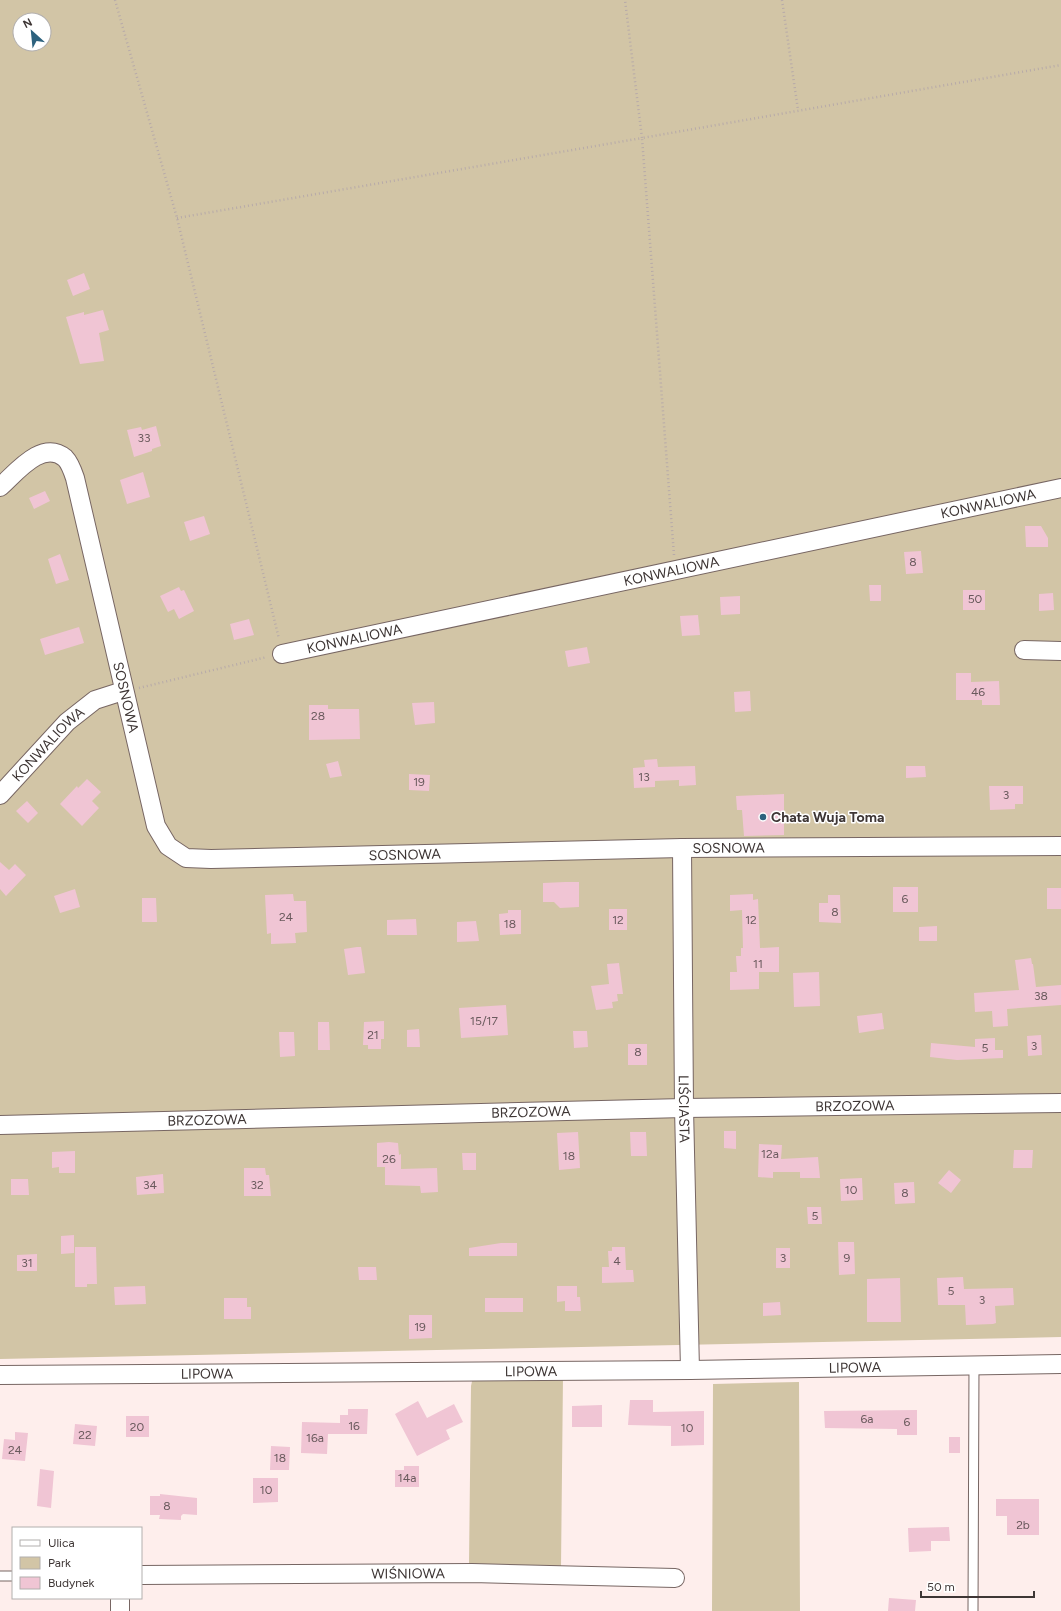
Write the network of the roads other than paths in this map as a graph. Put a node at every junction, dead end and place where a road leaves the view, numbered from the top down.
1 (0, 487) edge
2 (1061, 488) edge
3 (1024, 650) dead end
4 (1061, 651) edge
5 (282, 654) road end
6 (123, 692) junction
7 (0, 795) edge
8 (1061, 846) edge
9 (682, 848) junction
10 (1061, 1103) edge
11 (684, 1108) junction
12 (0, 1125) edge
13 (1061, 1364) edge
14 (974, 1366) junction
15 (690, 1370) junction
16 (0, 1375) edge
17 (142, 1575) edge
18 (0, 1576) edge
19 (12, 1576) edge
20 (675, 1578) dead end
21 (120, 1599) edge
22 (120, 1611) edge
23 (973, 1611) edge

1 - 6 street, SOSNOWA
2 - 5 street, KONWALIOWA
3 - 4 street
6 - 7 street, KONWALIOWA
6 - 9 street, SOSNOWA
8 - 9 street, SOSNOWA
9 - 11 street, LIŚCIASTA
10 - 11 street, BRZOZOWA
11 - 12 street, BRZOZOWA
11 - 15 street, LIŚCIASTA
13 - 14 street, LIPOWA
14 - 15 street, LIPOWA
14 - 23 lane
15 - 16 street, LIPOWA
17 - 20 street, WIŚNIOWA
18 - 19 lane
21 - 22 street

